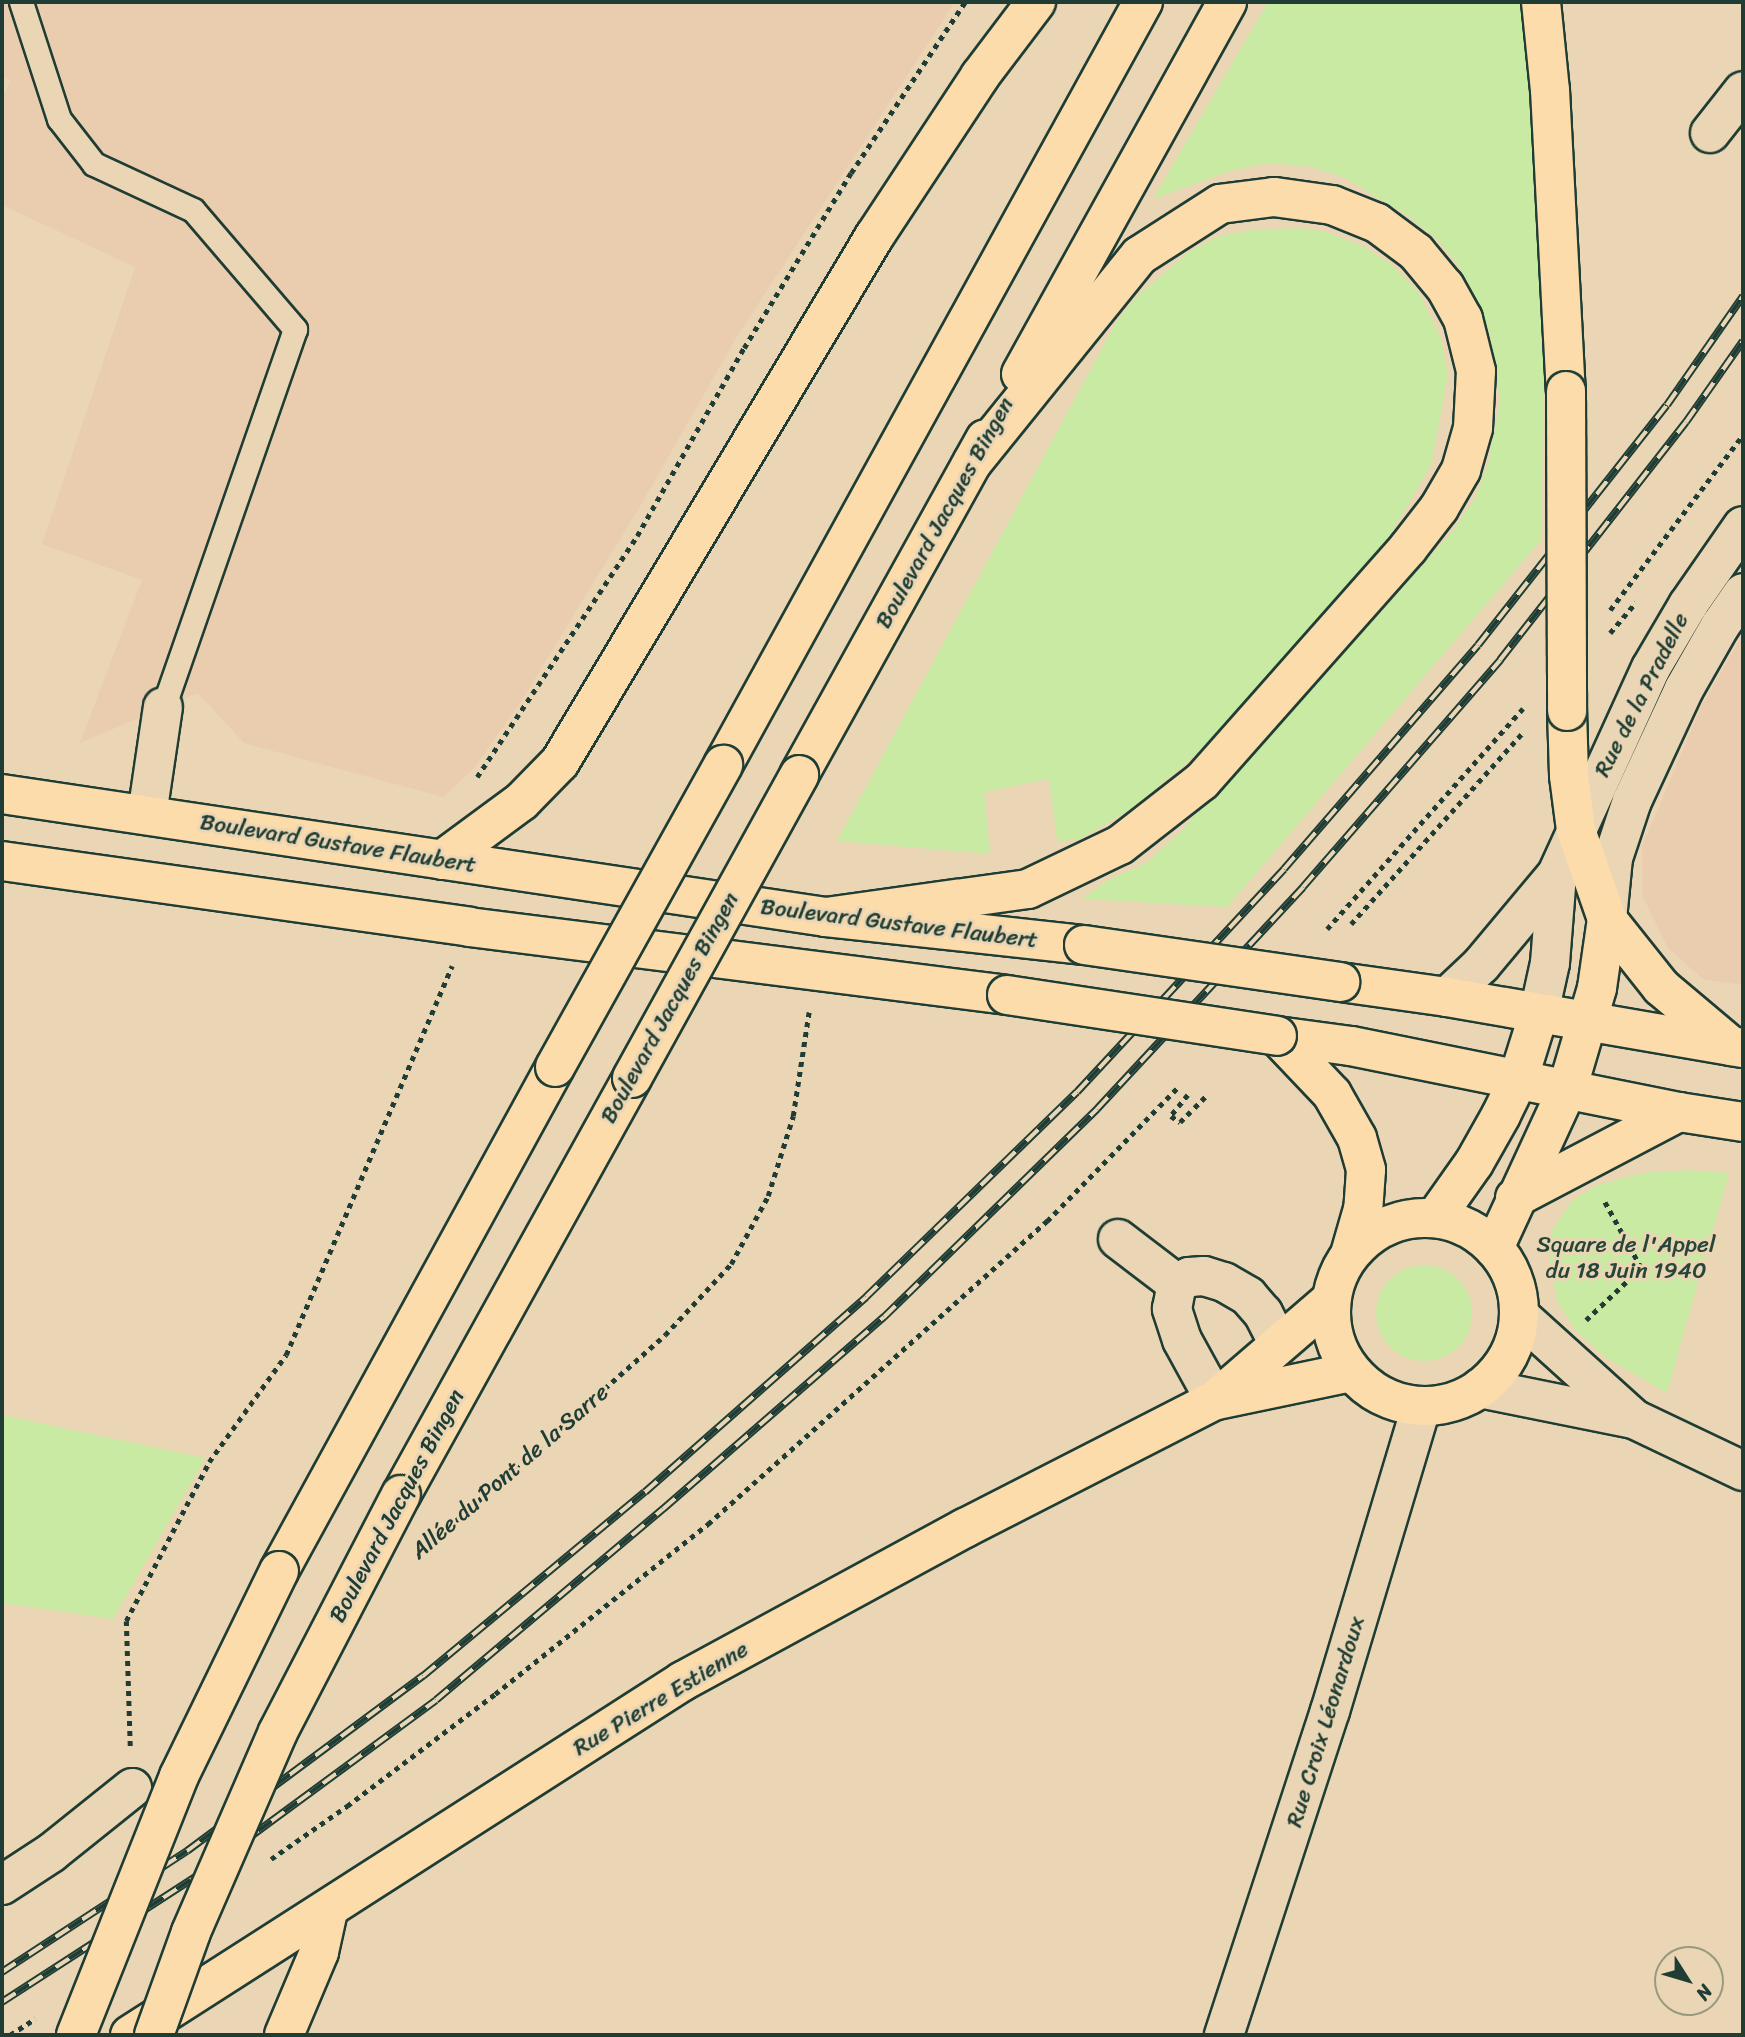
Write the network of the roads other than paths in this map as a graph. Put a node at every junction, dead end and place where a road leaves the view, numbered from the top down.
1 (21, 2) edge
2 (1036, 2) edge
3 (1143, 2) edge
4 (1227, 2) edge
5 (1541, 2) edge
6 (1743, 91) edge
7 (1710, 133) dead end
8 (972, 462) junction
9 (1743, 526) edge
10 (1743, 593) edge
11 (163, 707) joint
12 (2, 794) edge
13 (147, 815) junction
14 (1576, 830) junction
15 (442, 860) junction
16 (2, 862) edge
17 (1557, 874) junction
18 (826, 917) junction
19 (1607, 919) junction
20 (1447, 997) junction
21 (1539, 1013) junction
22 (1588, 1022) junction
23 (1277, 1036) junction
24 (1737, 1047) edge
25 (1518, 1080) junction
26 (1567, 1090) junction
27 (1679, 1112) junction
28 (1743, 1122) edge
29 (1515, 1198) junction
30 (1435, 1218) junction
31 (1118, 1238) dead end
32 (1494, 1248) junction
33 (1350, 1254) junction
34 (1177, 1284) junction
35 (1331, 1300) junction
36 (1519, 1315) junction
37 (1279, 1345) junction
38 (1351, 1372) junction
39 (1480, 1388) junction
40 (1215, 1400) junction
41 (1421, 1407) junction
42 (1634, 1419) junction
43 (1743, 1471) edge
44 (132, 1788) road end
45 (2, 1885) edge
46 (328, 1911) junction
47 (76, 2035) edge
48 (130, 2035) edge
49 (154, 2035) edge
50 (284, 2035) edge
51 (1224, 2035) edge

1 - 11 lane
2 - 15 main road
3 - 47 main road, bridge
4 - 8 main road, Boulevard Jacques Bingen
5 - 14 main road, bridge
6 - 7 street
8 - 18 main road
8 - 49 main road, Boulevard Jacques Bingen, bridge
9 - 14 street, Rue de la Pradelle
10 - 19 street, Rue de la Pradelle
11 - 13 street
12 - 13 main road, Boulevard Gustave Flaubert
13 - 15 main road, Boulevard Gustave Flaubert
14 - 17 street, Rue de la Pradelle
14 - 19 main road
15 - 18 main road, Boulevard Gustave Flaubert
16 - 23 main road, bridge
17 - 20 street
17 - 21 street
18 - 20 main road, Boulevard Gustave Flaubert, bridge
19 - 22 main road
19 - 24 main road
20 - 21 main road, Boulevard Gustave Flaubert
21 - 22 main road, Boulevard Gustave Flaubert
21 - 25 main road
22 - 24 main road, Boulevard Gustave Flaubert
22 - 26 main road
23 - 25 main road
23 - 33 main road
25 - 26 main road
25 - 30 main road
26 - 27 main road
26 - 29 main road
27 - 28 main road
27 - 29 main road
29 - 32 main road
30 - 32 main road
30 - 33 main road
31 - 34 street
32 - 36 main road
33 - 35 main road
34 - 37 street
34 - 40 street
35 - 37 main road, Rue Pierre Estienne
35 - 38 main road
36 - 39 main road
36 - 42 street
37 - 40 main road, Rue Pierre Estienne
38 - 40 main road, Rue Pierre Estienne
38 - 41 main road
39 - 41 main road
39 - 42 street
40 - 46 main road, Rue Pierre Estienne
41 - 51 street, Rue Croix Léonardoux
42 - 43 street
44 - 45 street
46 - 48 main road, Rue Pierre Estienne
46 - 50 main road

